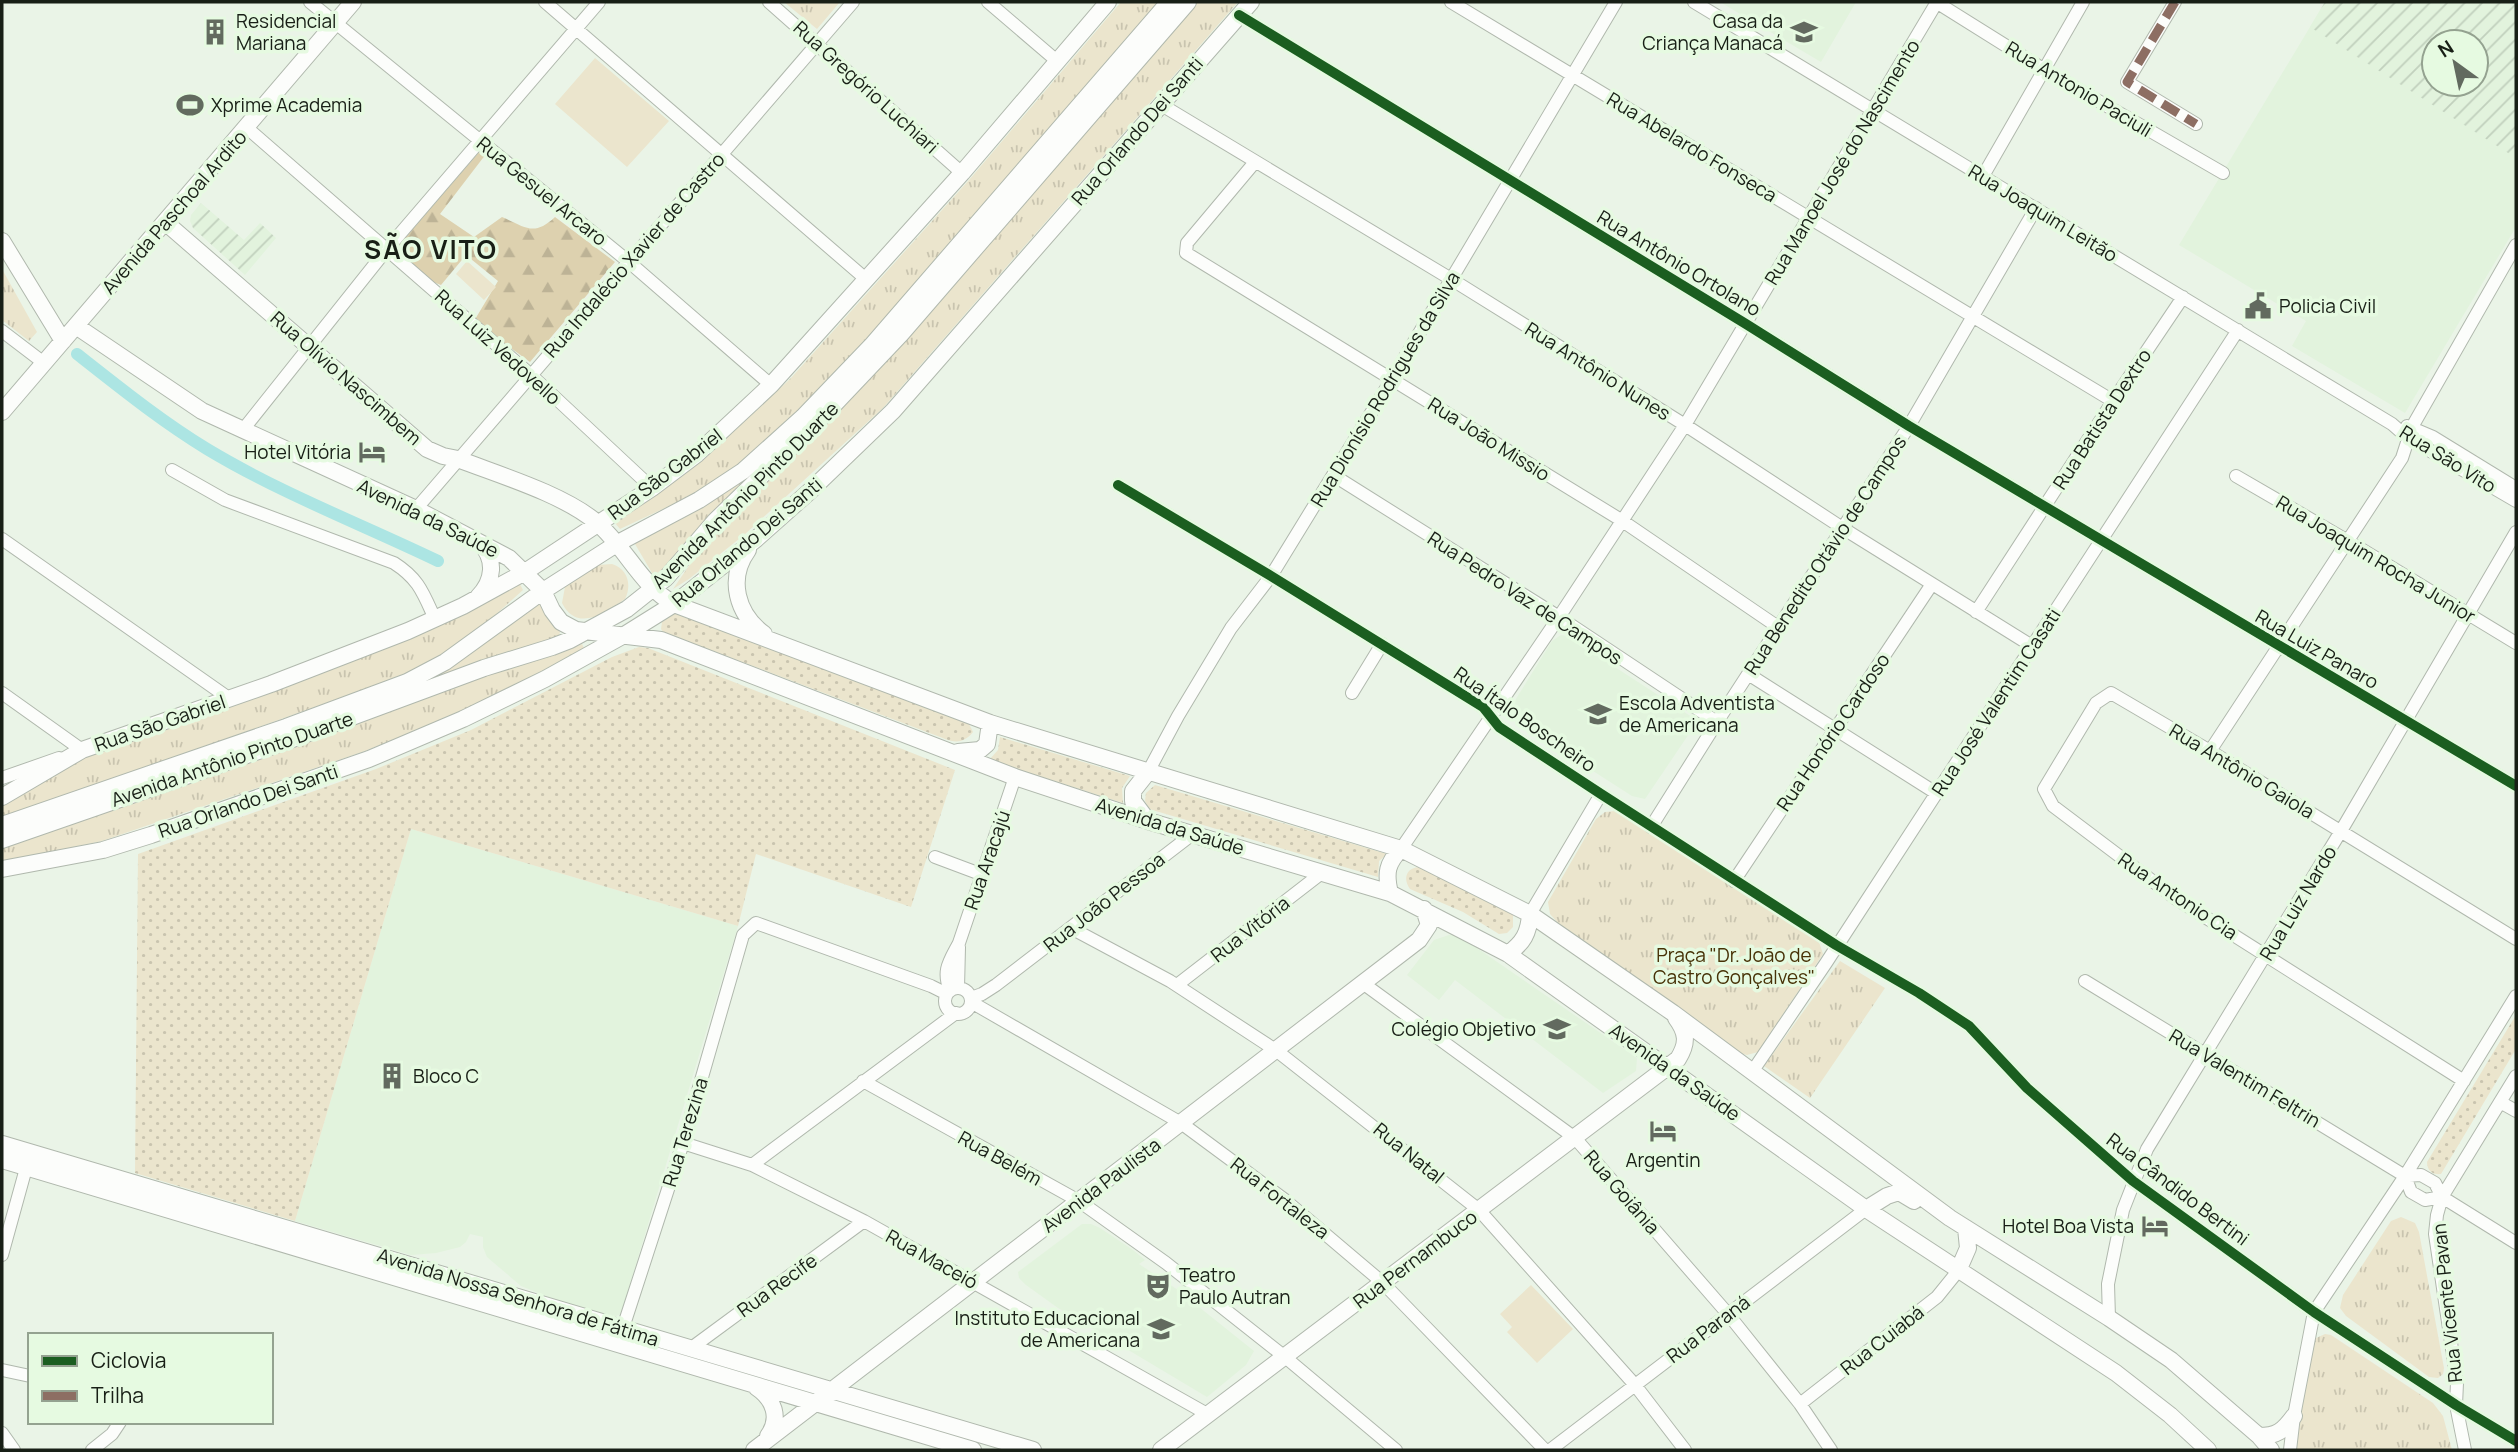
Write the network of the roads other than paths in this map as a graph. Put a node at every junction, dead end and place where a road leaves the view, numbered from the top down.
1 (310, 2) edge
2 (353, 2) edge
3 (545, 2) edge
4 (599, 2) edge
5 (769, 2) edge
6 (853, 2) edge
7 (988, 2) edge
8 (1108, 2) edge
9 (1169, 2) edge
10 (1188, 2) edge
11 (1251, 2) edge
12 (1451, 2) edge
13 (1616, 2) edge
14 (1694, 2) edge
15 (1937, 2) edge
16 (2083, 2) edge
17 (2175, 2) edge
18 (1239, 15) junction
19 (335, 22) junction
20 (576, 29) junction
21 (818, 43) junction
22 (1057, 61) junction
23 (2043, 69) junction
24 (1572, 75) junction
25 (1160, 104) junction
26 (1872, 108) junction
27 (2196, 124) dead end
28 (246, 127) junction
29 (481, 140) junction
30 (720, 155) junction
31 (1255, 162) junction
32 (962, 173) junction
33 (2223, 173) dead end
34 (1983, 176) junction
35 (1510, 181) junction
36 (2036, 208) junction
37 (1808, 217) junction
38 (165, 222) junction
39 (2, 241) edge
40 (2516, 245) edge
41 (387, 249) junction
42 (629, 262) junction
43 (1451, 279) junction
44 (867, 280) junction
45 (2183, 297) junction
46 (1973, 316) junction
47 (1746, 324) junction
48 (53, 325) junction
49 (76, 326) junction
50 (2238, 330) junction
51 (2, 331) edge
52 (63, 341) junction
53 (310, 346) junction
54 (44, 363) junction
55 (531, 375) junction
56 (1392, 379) junction
57 (771, 384) junction
58 (2113, 401) junction
59 (2, 412) edge
60 (2392, 424) joint
61 (1685, 425) junction
62 (1909, 426) junction
63 (242, 431) junction
64 (2410, 432) junction
65 (458, 459) junction
66 (172, 470) dead end
67 (1333, 475) junction
68 (2236, 477) dead end
69 (1118, 485) dead end
70 (652, 488) junction
71 (2516, 488) edge
72 (2516, 501) edge
73 (2045, 507) junction
74 (416, 509) junction
75 (1621, 520) junction
76 (599, 524) junction
77 (1844, 529) junction
78 (2516, 533) edge
79 (2, 539) edge
80 (755, 540) junction
81 (478, 541) junction
82 (2100, 541) junction
83 (2348, 541) junction
84 (618, 543) junction
85 (525, 572) junction
86 (1271, 576) junction
87 (1932, 584) junction
88 (654, 589) junction
89 (543, 591) junction
90 (473, 601) junction
91 (674, 604) junction
92 (1976, 612) junction
93 (2470, 615) junction
94 (1559, 617) junction
95 (435, 619) junction
96 (1778, 627) junction
97 (585, 633) junction
98 (626, 634) junction
99 (775, 641) junction
100 (2516, 643) edge
101 (1381, 644) junction
102 (2032, 646) junction
103 (2278, 646) junction
104 (1748, 674) junction
105 (2, 693) edge
106 (1352, 693) dead end
107 (230, 699) junction
108 (1491, 718) junction
109 (1717, 722) junction
110 (2406, 722) junction
111 (990, 723) junction
112 (1834, 728) junction
113 (82, 750) junction
114 (948, 751) junction
115 (2210, 751) junction
116 (1148, 772) junction
117 (1015, 777) junction
118 (2, 778) edge
119 (2516, 786) edge
120 (2044, 789) joint
121 (1936, 793) junction
122 (1601, 794) junction
123 (2, 797) edge
124 (1148, 821) junction
125 (2, 825) edge
126 (1651, 827) junction
127 (2342, 831) junction
128 (1194, 833) junction
129 (2, 840) edge
130 (1401, 849) junction
131 (935, 857) dead end
132 (2, 869) edge
133 (1323, 872) junction
134 (983, 875) junction
135 (1734, 881) junction
136 (1390, 893) junction
137 (1424, 909) junction
138 (1530, 914) junction
139 (756, 923) joint
140 (1071, 928) junction
141 (2516, 939) edge
142 (1836, 945) junction
143 (1508, 954) junction
144 (2267, 955) junction
145 (2085, 981) dead end
146 (1364, 984) junction
147 (1177, 985) junction
148 (2516, 996) edge
149 (957, 999) junction
150 (1673, 1013) junction
151 (1277, 1051) junction
152 (2205, 1053) junction
153 (1668, 1067) junction
154 (1752, 1072) junction
155 (2516, 1076) edge
156 (863, 1081) junction
157 (2464, 1081) junction
158 (2500, 1102) junction
159 (2516, 1111) edge
160 (1181, 1123) junction
161 (1575, 1138) junction
162 (683, 1143) junction
163 (2, 1144) edge
164 (2, 1160) edge
165 (28, 1160) junction
166 (752, 1165) junction
167 (2405, 1176) junction
168 (2133, 1181) junction
169 (2442, 1197) junction
170 (1079, 1201) junction
171 (1866, 1209) junction
172 (1479, 1210) junction
173 (1950, 1218) junction
174 (864, 1221) junction
175 (1966, 1228) junction
176 (2516, 1243) edge
177 (2, 1255) edge
178 (1958, 1271) junction
179 (973, 1282) junction
180 (1383, 1283) junction
181 (2108, 1284) junction
182 (2085, 1303) junction
183 (2314, 1312) junction
184 (1728, 1314) junction
185 (2109, 1318) junction
186 (623, 1328) junction
187 (617, 1344) junction
188 (690, 1349) junction
189 (1285, 1357) junction
190 (2, 1370) edge
191 (28, 1376) edge
192 (751, 1384) junction
193 (1635, 1385) junction
194 (832, 1391) junction
195 (815, 1403) junction
196 (1800, 1404) junction
197 (2456, 1405) junction
198 (1209, 1415) junction
199 (2294, 1416) junction
200 (119, 1424) edge
201 (2, 1433) edge
202 (2259, 1437) junction
203 (2516, 1441) edge
204 (756, 1448) edge
205 (14, 1450) edge
206 (92, 1450) edge
207 (973, 1450) edge
208 (1033, 1450) edge
209 (1161, 1450) edge
210 (1396, 1450) edge
211 (1548, 1450) edge
212 (1685, 1450) edge
213 (1831, 1450) edge
214 (2208, 1450) edge
215 (2271, 1450) edge
216 (2290, 1450) edge
217 (2465, 1450) edge

1 - 19 street, Rua Gesuel Arcaro
2 - 19 main road, Avenida Paschoal Ardito
3 - 20 street
4 - 20 street
5 - 21 street, Rua Gregório Luchiari
6 - 21 street, Rua Indalécio Xavier de Castro
7 - 22 street
8 - 22 main road, Rua São Gabriel
9 - 84 main road, Avenida Antônio Pinto Duarte
10 - 88 main road, Avenida Antônio Pinto Duarte
11 - 18 main road, Rua Orlando Dei Santi
12 - 24 street, Rua Abelardo Fonseca
13 - 24 street, Rua Dionísio Rodrigues da Silva
14 - 26 street, Rua Joaquim Leitão
15 - 23 street, Rua Antonio Paciuli
15 - 26 street, Rua Manoel José do Nascimento
16 - 23 street
17 - 27 street
18 - 25 main road, Rua Orlando Dei Santi
18 - 35 street, Rua Antônio Ortolano
19 - 28 main road, Avenida Paschoal Ardito
19 - 29 street, Rua Gesuel Arcaro
20 - 29 street
20 - 30 street
21 - 30 street, Rua Indalécio Xavier de Castro
21 - 32 street, Rua Gregório Luchiari
22 - 32 main road, Rua São Gabriel
23 - 33 street, Rua Antonio Paciuli
23 - 34 street
24 - 35 street, Rua Dionísio Rodrigues da Silva
24 - 37 street, Rua Abelardo Fonseca
25 - 31 street, Rua Antônio Nunes
25 - 80 main road, Rua Orlando Dei Santi
26 - 34 street, Rua Joaquim Leitão
26 - 37 street, Rua Manoel José do Nascimento
28 - 38 main road, Avenida Paschoal Ardito
28 - 41 street, Rua Luiz Vedovello
29 - 41 street
29 - 42 street, Rua Gesuel Arcaro
30 - 42 street, Rua Indalécio Xavier de Castro
30 - 44 street
31 - 43 street, Rua Antônio Nunes
31 - 56 street, Rua João Missio
32 - 44 main road, Rua São Gabriel
34 - 36 street, Rua Joaquim Leitão
35 - 43 street, Rua Dionísio Rodrigues da Silva
35 - 47 street, Rua Antônio Ortolano
36 - 45 street, Rua Joaquim Leitão
36 - 46 street, Rua Benedito Otávio de Campos
37 - 46 street, Rua Abelardo Fonseca
37 - 47 street, Rua Manoel José do Nascimento
38 - 49 main road, Avenida Paschoal Ardito
38 - 53 main road, Rua Olívio Nascimbem
39 - 48 main road
40 - 64 street
41 - 53 street
41 - 55 street, Rua Luiz Vedovello
42 - 55 street, Rua Indalécio Xavier de Castro
42 - 57 street, Rua Gesuel Arcaro
43 - 56 street, Rua Dionísio Rodrigues da Silva
43 - 61 street, Rua Antônio Nunes
44 - 57 main road, Rua São Gabriel
45 - 50 street, Rua Joaquim Leitão
45 - 58 street, Rua Batista Dextro
46 - 58 street, Rua Abelardo Fonseca
46 - 62 street, Rua Benedito Otávio de Campos
47 - 61 street, Rua Manoel José do Nascimento
47 - 62 street, Rua Antônio Ortolano
48 - 49 main road
48 - 52 main road
49 - 52 main road, Avenida Paschoal Ardito
49 - 63 main road, Avenida da Saúde
50 - 60 street, Rua Joaquim Leitão
50 - 82 street, Rua José Valentim Casati
51 - 54 street
52 - 54 main road, Avenida Paschoal Ardito
53 - 63 street
53 - 65 main road, Rua Olívio Nascimbem
54 - 59 main road, Avenida Paschoal Ardito
55 - 65 street, Rua Indalécio Xavier de Castro
55 - 70 street, Rua Luiz Vedovello
56 - 67 street, Rua Dionísio Rodrigues da Silva
56 - 75 street, Rua João Missio
57 - 70 main road, Rua São Gabriel
58 - 73 street, Rua Batista Dextro
60 - 64 street, Rua São Vito
61 - 75 street, Rua Manoel José do Nascimento
61 - 77 street, Rua Antônio Nunes
62 - 73 street, Rua Antônio Ortolano
62 - 77 street, Rua Benedito Otávio de Campos
63 - 74 main road, Avenida da Saúde
64 - 71 street, Rua São Vito
64 - 72 street, Rua São Vito
64 - 83 street
65 - 74 street, Rua Indalécio Xavier de Castro
65 - 76 main road, Rua Olívio Nascimbem
66 - 95 street
67 - 86 street, Rua Dionísio Rodrigues da Silva
67 - 94 street, Rua Pedro Vaz de Campos
68 - 83 street, Rua Joaquim Rocha Junior
69 - 86 street, Rua Ítalo Boscheiro
70 - 76 main road, Rua São Gabriel
73 - 82 street, Rua Antônio Ortolano
73 - 92 street, Rua Batista Dextro
74 - 81 main road, Avenida da Saúde
75 - 94 street, Rua Manoel José do Nascimento
75 - 96 street, Rua João Missio
76 - 84 main road, Rua Olívio Nascimbem
76 - 85 main road, Rua São Gabriel
77 - 87 street, Rua Antônio Nunes
77 - 96 street, Rua Benedito Otávio de Campos
78 - 93 street, Rua Luiz Nardo
79 - 107 street
80 - 91 main road, Rua Orlando Dei Santi
80 - 99 main road
81 - 85 main road, Avenida da Saúde
81 - 90 main road
82 - 102 street, Rua José Valentim Casati
82 - 103 street, Rua Luiz Panaro
83 - 93 street, Rua Joaquim Rocha Junior
83 - 103 street
84 - 88 main road
84 - 89 main road, Avenida Antônio Pinto Duarte
85 - 89 main road, Avenida da Saúde
85 - 90 main road, Rua São Gabriel
86 - 101 street, Rua Ítalo Boscheiro
86 - 116 street, Rua Dionísio Rodrigues da Silva
87 - 92 street, Rua Antônio Nunes
87 - 112 street, Rua Honório Cardoso
88 - 91 main road
88 - 97 main road, Avenida Antônio Pinto Duarte
89 - 97 main road, Avenida da Saúde
89 - 125 main road, Avenida Antônio Pinto Duarte
90 - 95 main road, Rua São Gabriel
91 - 98 main road, Rua Orlando Dei Santi
91 - 99 main road
92 - 102 street, Rua Antônio Nunes
93 - 100 street, Rua Joaquim Rocha Junior
93 - 110 street, Rua Luiz Nardo
94 - 108 street, Rua Manoel José do Nascimento
94 - 109 street, Rua Pedro Vaz de Campos
95 - 107 main road, Rua São Gabriel
96 - 104 street, Rua Benedito Otávio de Campos
97 - 98 main road, Avenida da Saúde
97 - 129 main road, Avenida Antônio Pinto Duarte
98 - 114 main road, Avenida da Saúde
98 - 132 main road, Rua Orlando Dei Santi
99 - 111 main road
101 - 106 street
101 - 108 street, Rua Ítalo Boscheiro
102 - 121 street, Rua José Valentim Casati
103 - 110 street, Rua Luiz Panaro
103 - 115 street
104 - 109 street, Rua Benedito Otávio de Campos
104 - 112 street
105 - 113 street
107 - 113 main road, Rua São Gabriel
108 - 122 street, Rua Ítalo Boscheiro
108 - 130 street, Rua Manoel José do Nascimento
109 - 126 street, Rua Benedito Otávio de Campos
110 - 119 street, Rua Luiz Panaro
110 - 127 street, Rua Luiz Nardo
111 - 114 main road
111 - 116 main road
112 - 121 street
112 - 135 street, Rua Honório Cardoso
113 - 118 street, Rua São Gabriel
113 - 123 main road, Rua São Gabriel
114 - 117 main road, Avenida da Saúde
115 - 120 street, Rua Antônio Gaiola
115 - 127 street, Rua Antônio Gaiola
116 - 124 main road
116 - 130 main road
117 - 124 main road, Avenida da Saúde
117 - 134 street, Rua Aracajú
120 - 144 street, Rua Antonio Cia
121 - 142 street, Rua José Valentim Casati
122 - 126 street, Rua Ítalo Boscheiro
122 - 138 street
124 - 128 main road, Avenida da Saúde
126 - 135 street, Rua Ítalo Boscheiro
127 - 141 street, Rua Antônio Gaiola
127 - 144 street, Rua Luiz Nardo
128 - 133 main road, Avenida da Saúde
128 - 140 street, Rua João Pessoa
130 - 136 main road
130 - 138 main road
131 - 134 street
133 - 136 main road, Avenida da Saúde
133 - 147 street, Rua Vitória
134 - 149 street, Rua Aracajú
135 - 142 street, Rua Ítalo Boscheiro
136 - 137 main road, Avenida da Saúde
137 - 143 main road, Avenida da Saúde
137 - 146 main road, Avenida Paulista
138 - 143 main road
138 - 150 main road
139 - 149 street, Rua Fortaleza
139 - 162 street, Rua Terezina
140 - 147 street, Rua Natal
140 - 149 street, Rua João Pessoa
142 - 154 street, Rua José Valentim Casati
142 - 168 street, Rua Cândido Bertini
143 - 153 main road, Avenida da Saúde
144 - 152 street, Rua Luiz Nardo
144 - 157 street, Rua Antonio Cia
145 - 152 street, Rua Valentim Feltrin
146 - 151 main road, Avenida Paulista
146 - 161 street, Rua Goiânia
147 - 151 street, Rua Natal
148 - 157 street
149 - 156 street, Rua João Pessoa
149 - 160 street, Rua Fortaleza
150 - 153 main road
150 - 154 main road
151 - 160 main road, Avenida Paulista
151 - 172 street, Rua Natal
152 - 167 street, Rua Valentim Feltrin
152 - 168 street, Rua Luiz Nardo
153 - 161 main road, Rua Pernambuco
153 - 171 main road, Avenida da Saúde
154 - 173 main road
155 - 158 street
156 - 166 street, Rua João Pessoa
156 - 170 street, Rua Belém
157 - 167 street
158 - 159 street
158 - 169 street
160 - 170 main road, Avenida Paulista
160 - 180 street, Rua Fortaleza
161 - 172 main road, Rua Pernambuco
161 - 184 street, Rua Goiânia
162 - 166 street, Rua Maceió
162 - 186 street, Rua Terezina
163 - 165 main road, Avenida Nossa Senhora de Fátima
164 - 165 main road, Avenida Nossa Senhora de Fátima
165 - 177 street
165 - 186 main road, Avenida Nossa Senhora de Fátima
165 - 187 main road, Avenida Nossa Senhora de Fátima
166 - 174 street, Rua Maceió
167 - 169 street, Rua Valentim Feltrin
167 - 169 street, Rua Valentim Feltrin
167 - 183 street
168 - 181 street, Rua Luiz Nardo
168 - 183 street, Rua Cândido Bertini
169 - 176 street, Rua Valentim Feltrin
169 - 197 street, Rua Vicente Pavan
170 - 179 main road, Avenida Paulista
170 - 189 street, Rua Belém
171 - 173 main road
171 - 178 main road, Avenida da Saúde
171 - 184 street, Rua Paraná
172 - 180 main road, Rua Pernambuco
172 - 193 street, Rua Natal
173 - 175 main road
174 - 179 street, Rua Maceió
174 - 188 street, Rua Recife
175 - 178 main road
175 - 182 main road
178 - 196 street, Rua Cuiabá
178 - 214 main road, Avenida da Saúde
179 - 194 main road, Avenida Paulista
179 - 198 street, Rua Maceió
180 - 189 main road, Rua Pernambuco
180 - 211 street, Rua Fortaleza
181 - 182 street
181 - 185 street, Rua Luiz Nardo
182 - 185 main road
183 - 197 street, Rua Cândido Bertini
183 - 199 street
184 - 193 street, Rua Paraná
184 - 196 street, Rua Goiânia
185 - 202 main road
186 - 187 street, Rua Terezina
186 - 188 main road, Avenida Nossa Senhora de Fátima
187 - 192 main road, Avenida Nossa Senhora de Fátima
188 - 194 main road, Avenida Nossa Senhora de Fátima
189 - 198 main road, Rua Pernambuco
189 - 210 street, Rua Belém
190 - 191 street
192 - 195 main road, Avenida Nossa Senhora de Fátima
192 - 204 main road
193 - 211 street, Rua Paraná
193 - 212 street, Rua Natal
194 - 195 main road, Avenida Paulista
194 - 208 main road, Avenida Nossa Senhora de Fátima
195 - 204 main road, Avenida Paulista
195 - 207 main road, Avenida Nossa Senhora de Fátima
196 - 213 street, Rua Goiânia
197 - 203 street, Rua Cândido Bertini
197 - 217 street, Rua Vicente Pavan
198 - 209 main road, Rua Pernambuco
199 - 202 main road
199 - 216 street
200 - 206 street
201 - 205 street
202 - 215 main road

